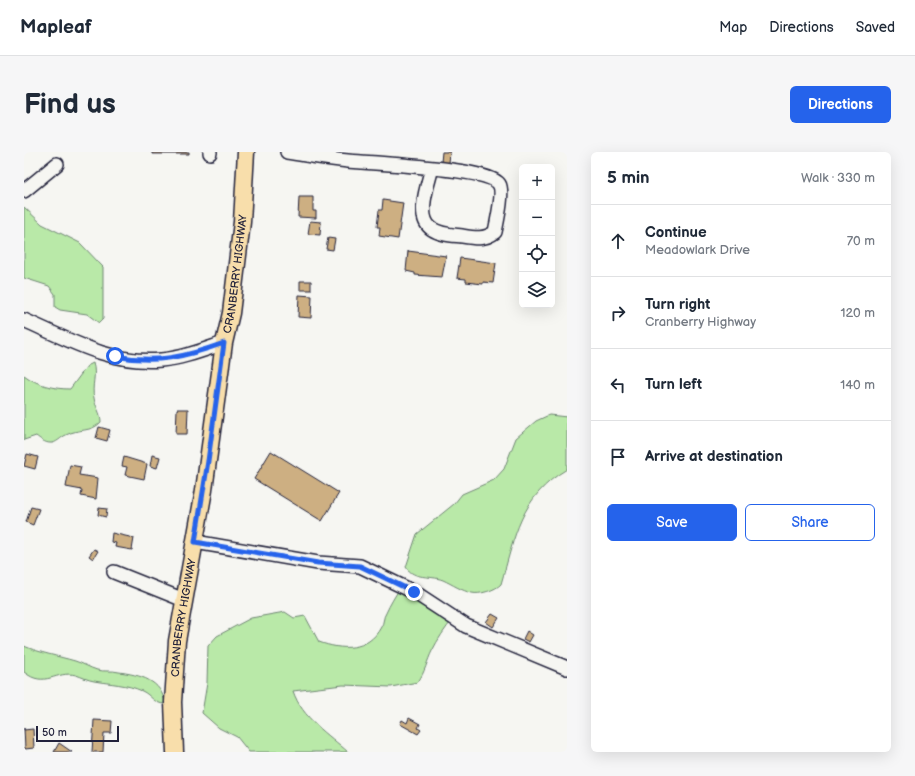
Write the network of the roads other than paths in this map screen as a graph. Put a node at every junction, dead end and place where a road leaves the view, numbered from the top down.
1 (287, 152) edge
2 (250, 153) edge
3 (393, 157) edge
4 (57, 164) dead end
5 (432, 168) junction
6 (24, 191) edge
7 (24, 320) edge
8 (224, 343) junction
9 (195, 542) junction
10 (114, 572) dead end
11 (184, 600) junction
12 (567, 668) edge
13 (175, 752) edge

1 - 3 street
2 - 8 main road, CRANBERRY HIGHWAY
3 - 5 street
4 - 6 street
5 - 5 street
7 - 8 street
8 - 9 main road, CRANBERRY HIGHWAY
9 - 11 main road, CRANBERRY HIGHWAY
9 - 12 street
10 - 11 street
11 - 13 main road, CRANBERRY HIGHWAY

